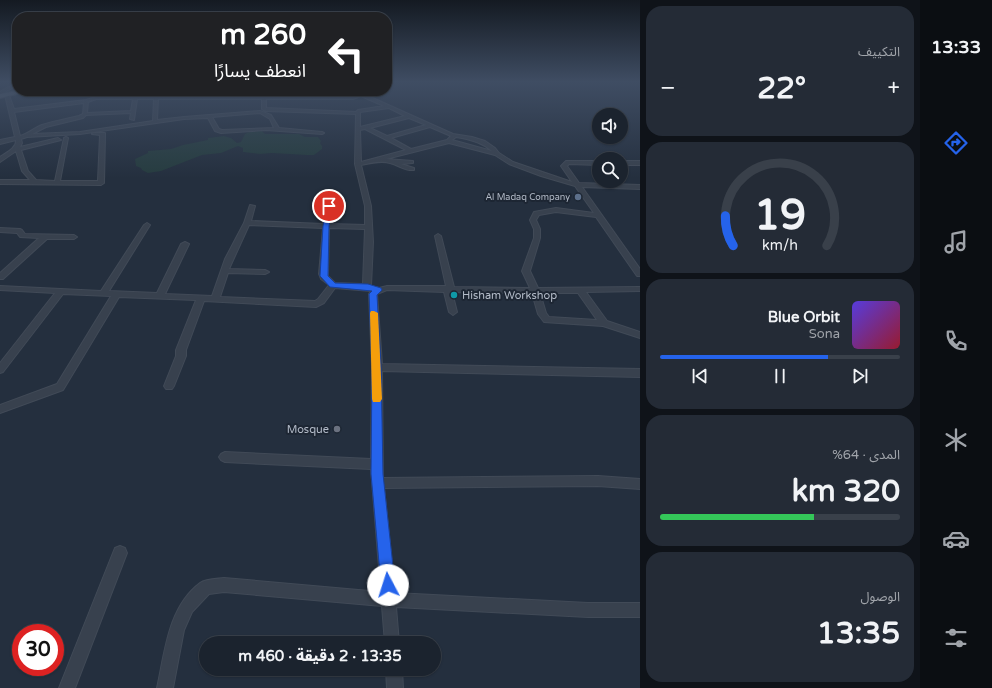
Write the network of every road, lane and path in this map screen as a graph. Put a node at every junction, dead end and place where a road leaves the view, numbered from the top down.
1 (12, 113) edge
2 (114, 113) edge
3 (133, 113) edge
4 (155, 113) edge
5 (246, 113) edge
6 (264, 113) edge
7 (292, 113) edge
8 (358, 113) edge
9 (403, 113) edge
10 (267, 114) junction
11 (83, 116) junction
12 (209, 116) junction
13 (410, 116) junction
14 (132, 119) dead end
15 (155, 123) junction
16 (431, 125) junction
17 (365, 127) junction
18 (277, 129) junction
19 (358, 129) junction
20 (322, 133) dead end
21 (46, 135) junction
22 (453, 135) junction
23 (27, 136) junction
24 (17, 138) junction
25 (66, 138) junction
26 (387, 138) junction
27 (449, 141) junction
28 (0, 142) edge
29 (18, 148) junction
30 (411, 151) junction
31 (497, 154) junction
32 (0, 160) edge
33 (375, 160) junction
34 (592, 162) edge
35 (628, 163) edge
36 (358, 164) junction
37 (640, 164) edge
38 (411, 166) dead end
39 (0, 182) edge
40 (34, 182) junction
41 (58, 183) junction
42 (577, 185) junction
43 (640, 187) edge
44 (252, 206) dead end
45 (329, 206) dead end
46 (598, 216) junction
47 (247, 223) junction
48 (147, 225) dead end
49 (326, 226) junction
50 (369, 226) junction
51 (0, 230) edge
52 (438, 236) dead end
53 (45, 237) junction
54 (74, 237) dead end
55 (185, 244) dead end
56 (225, 270) junction
57 (265, 272) dead end
58 (640, 274) edge
59 (0, 276) edge
60 (333, 285) junction
61 (0, 288) edge
62 (373, 288) junction
63 (449, 288) junction
64 (640, 289) edge
65 (535, 291) junction
66 (581, 291) junction
67 (60, 292) junction
68 (103, 294) junction
69 (116, 295) junction
70 (159, 297) junction
71 (201, 299) junction
72 (215, 299) junction
73 (453, 312) dead end
74 (604, 323) junction
75 (640, 335) edge
76 (377, 367) junction
77 (0, 370) edge
78 (640, 373) edge
79 (169, 386) dead end
80 (0, 409) edge
81 (225, 457) dead end
82 (377, 464) junction
83 (378, 483) junction
84 (640, 484) edge
85 (120, 552) dead end
86 (389, 600) junction
87 (640, 610) edge
88 (392, 636) edge
89 (394, 676) edge
90 (67, 688) edge
91 (165, 688) edge
92 (395, 688) edge

1 - 24 street
2 - 11 street
3 - 14 street
4 - 15 street
5 - 12 street
6 - 10 street
7 - 10 street
8 - 19 street
9 - 13 street
10 - 18 street
11 - 21 street
11 - 23 street
12 - 15 street
12 - 18 street
13 - 16 street
13 - 17 street
15 - 21 street
16 - 22 street
16 - 26 street
17 - 19 street
17 - 26 street
18 - 20 street
19 - 36 street
21 - 23 street
22 - 27 street
22 - 31 street
23 - 24 street
24 - 28 street
24 - 29 street
25 - 29 street
25 - 41 street
25 - 41 street
26 - 30 street
27 - 30 street
27 - 31 street
29 - 32 street
29 - 40 street
30 - 33 street
31 - 42 street
33 - 36 street
33 - 38 street
34 - 42 street
35 - 37 street
36 - 50 street
39 - 40 street
40 - 41 street
42 - 43 street
42 - 46 street
44 - 47 street
45 - 49 street
46 - 58 street
46 - 65 street
47 - 49 street
47 - 56 street
48 - 68 street
49 - 50 street
49 - 60 street
50 - 62 street
51 - 53 street
52 - 63 street
53 - 54 street
53 - 59 street
55 - 70 street
56 - 57 street
56 - 72 street
60 - 62 street
60 - 72 street
61 - 67 street
62 - 63 street
62 - 76 street
63 - 65 street
63 - 73 street
64 - 66 street
65 - 66 street
65 - 74 street
66 - 74 street
67 - 68 street
67 - 77 street
68 - 69 street
69 - 70 street
69 - 80 street
70 - 71 street
71 - 72 street
71 - 79 street
74 - 75 street
76 - 78 street
76 - 82 street
81 - 82 street
82 - 83 street
83 - 84 street
83 - 86 street
85 - 90 street
86 - 87 street
86 - 88 street
86 - 91 street
89 - 92 street

